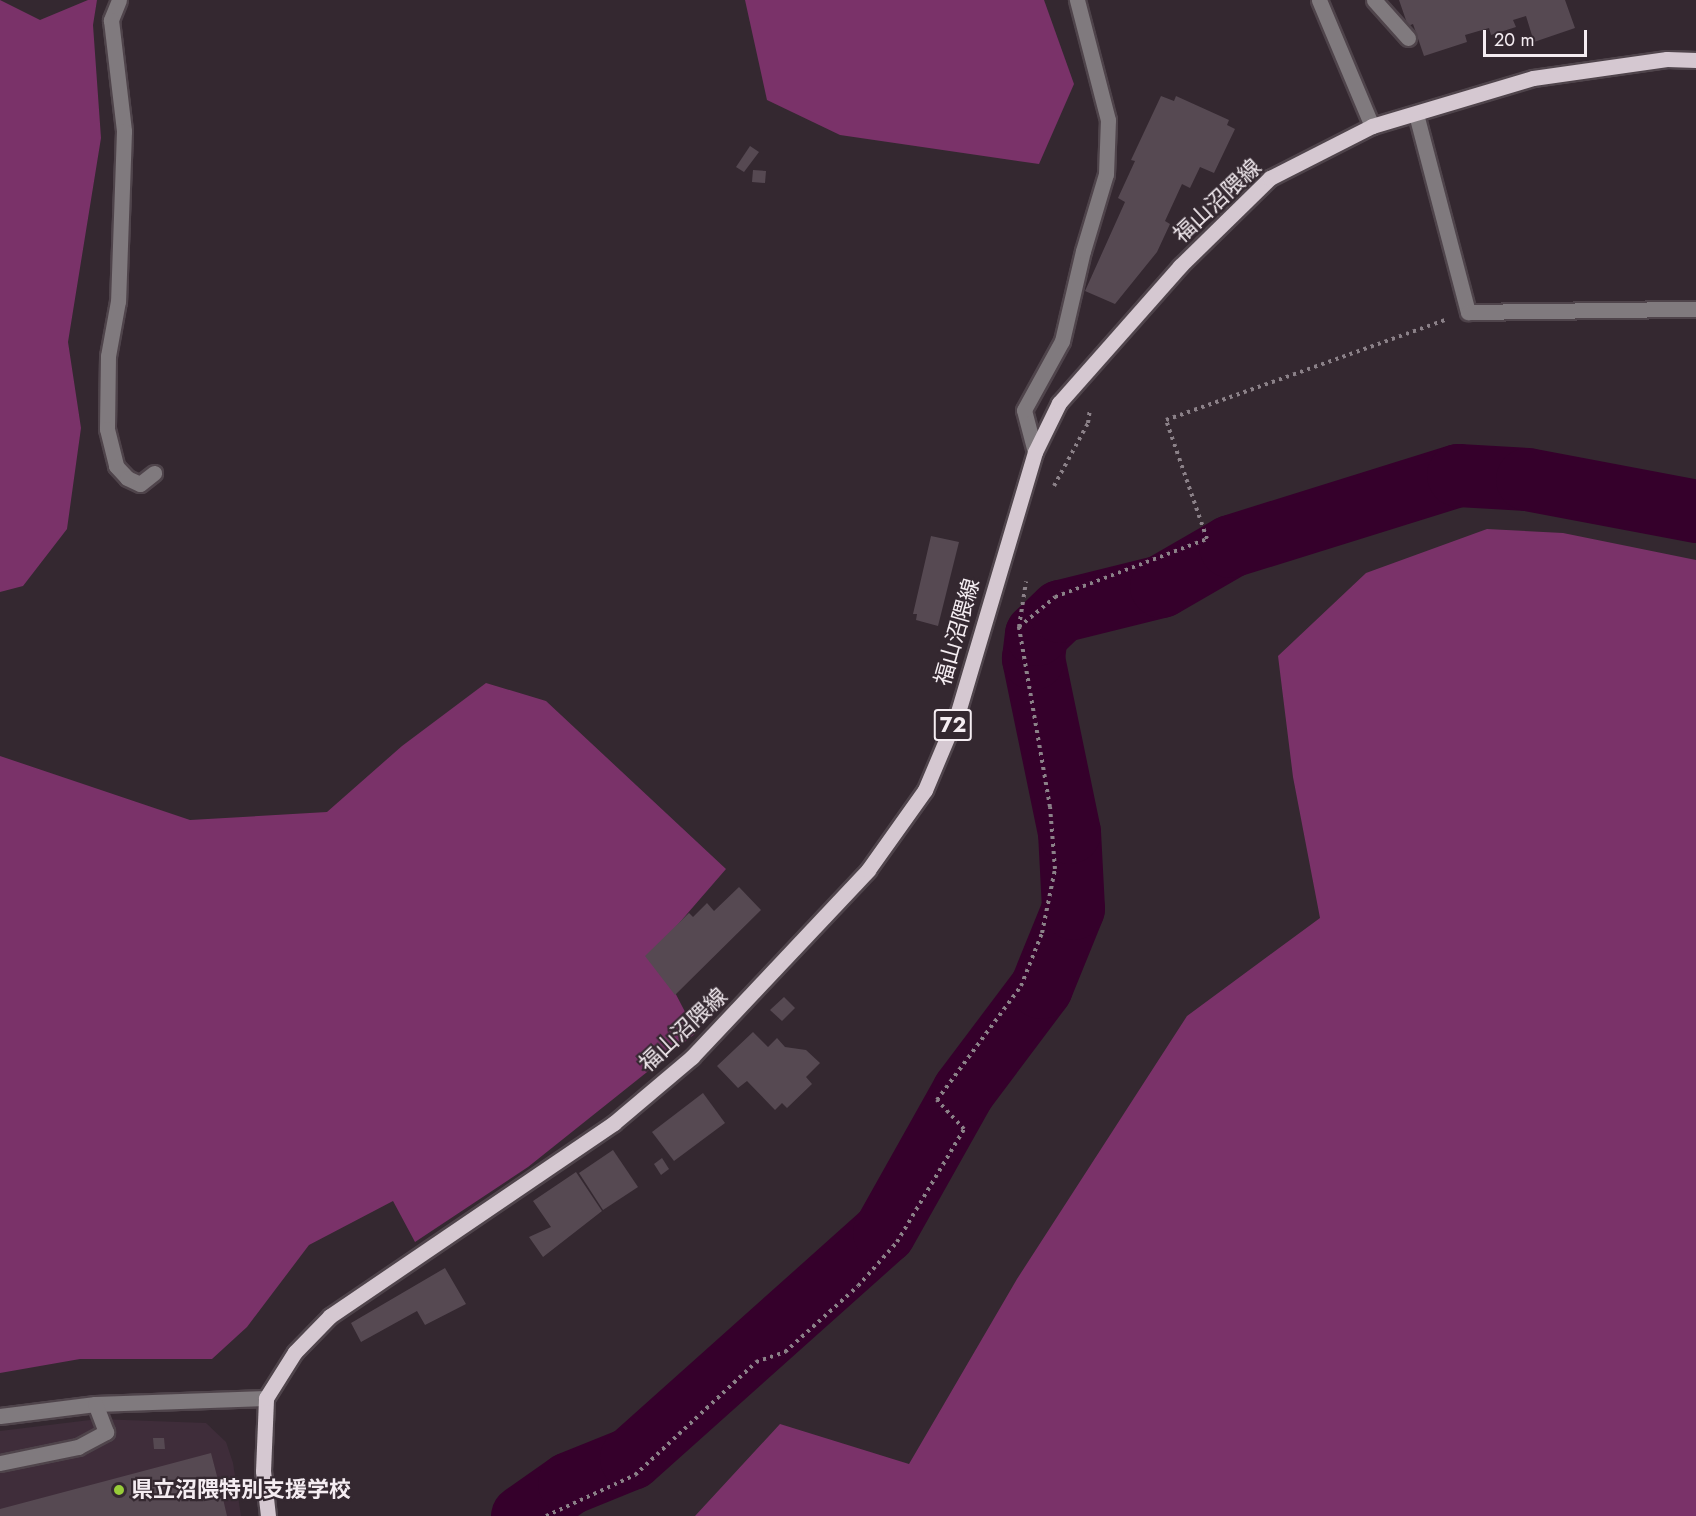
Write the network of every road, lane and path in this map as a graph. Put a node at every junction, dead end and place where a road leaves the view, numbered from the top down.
1 (119, 0) edge
2 (1077, 0) edge
3 (1319, 0) edge
4 (1374, 0) edge
5 (1408, 38) dead end
6 (1696, 60) edge
7 (1416, 114) junction
8 (1372, 126) junction
9 (1696, 309) edge
10 (1468, 312) junction
11 (1096, 363) junction
12 (1035, 452) junction
13 (154, 473) dead end
14 (1053, 490) dead end
15 (1027, 575) dead end
16 (1019, 627) junction
17 (266, 1398) junction
18 (95, 1404) junction
19 (0, 1416) edge
20 (0, 1463) edge
21 (268, 1516) edge
22 (546, 1516) edge

1 - 13 street
2 - 12 street
3 - 8 street
4 - 5 street
6 - 7 main road, 福山沼隈線 / 72
7 - 8 main road, 福山沼隈線 / 72
7 - 10 street
8 - 11 main road, 福山沼隈線 / 72
9 - 10 street
10 - 16 path
11 - 12 main road, 福山沼隈線 / 72
11 - 14 path
12 - 17 main road, 福山沼隈線 / 72
15 - 16 path
16 - 22 path
17 - 18 street
17 - 21 main road, 福山沼隈線 / 72
18 - 19 street
18 - 20 street

